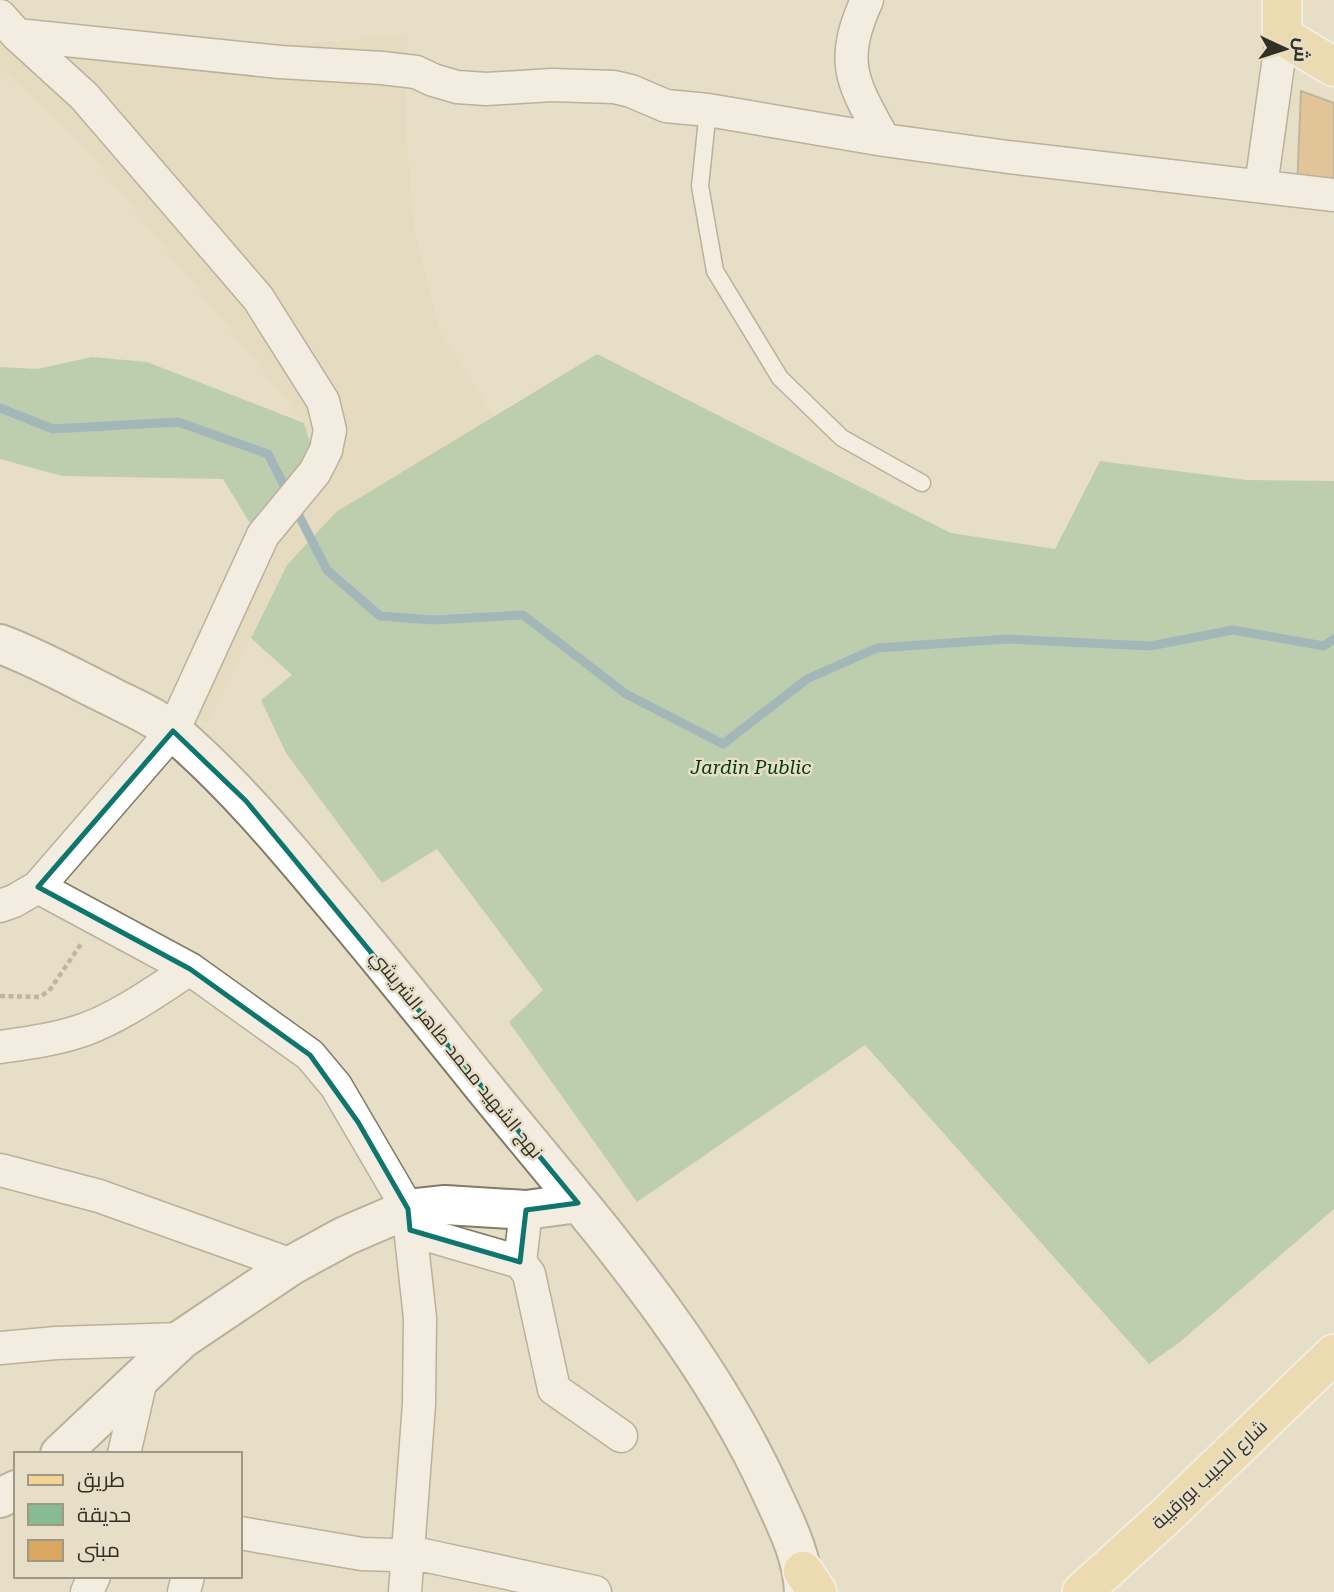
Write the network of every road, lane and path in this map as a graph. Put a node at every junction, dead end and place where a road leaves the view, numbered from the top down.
1 (867, 0) edge
2 (1282, 18) edge
3 (9, 26) edge
4 (1334, 67) edge
5 (708, 110) junction
6 (884, 140) junction
7 (1261, 186) junction
8 (1334, 195) edge
9 (922, 483) dead end
10 (0, 644) edge
11 (173, 731) junction
12 (38, 887) junction
13 (0, 905) edge
14 (97, 919) junction
15 (190, 969) junction
16 (0, 996) edge
17 (0, 1047) edge
18 (0, 1170) edge
19 (578, 1203) junction
20 (526, 1210) junction
21 (409, 1220) junction
22 (520, 1262) junction
23 (292, 1265) junction
24 (182, 1339) junction
25 (0, 1348) edge
26 (1334, 1354) edge
27 (142, 1375) junction
28 (1334, 1387) edge
29 (621, 1436) dead end
30 (62, 1452) edge
31 (124, 1452) edge
32 (242, 1533) edge
33 (409, 1552) junction
34 (808, 1585) edge
35 (405, 1592) edge
36 (595, 1592) edge
37 (1082, 1592) edge
38 (1119, 1592) edge

1 - 6 street
2 - 4 main road
2 - 7 street
3 - 5 street
3 - 11 street
5 - 6 street
5 - 9 lane
6 - 7 street
7 - 8 street
10 - 11 street, نهج الشهيد محمد طاهر الشريشي
11 - 12 street
11 - 19 street, نهج الشهيد محمد طاهر الشريشي
12 - 13 street
12 - 14 street
14 - 15 street
14 - 16 path
15 - 17 street
15 - 21 street
18 - 23 street
19 - 20 street
19 - 34 street, نهج الشهيد محمد طاهر الشريشي
20 - 21 street
20 - 22 street
21 - 22 street
21 - 23 street
21 - 33 street
22 - 29 street
23 - 24 street
24 - 25 street
24 - 27 street
26 - 37 main road, شارع الحبيب بورقيبة
27 - 30 street
27 - 31 street
28 - 38 main road, شارع الحبيب بورقيبة
32 - 33 street
33 - 35 street
33 - 36 street

